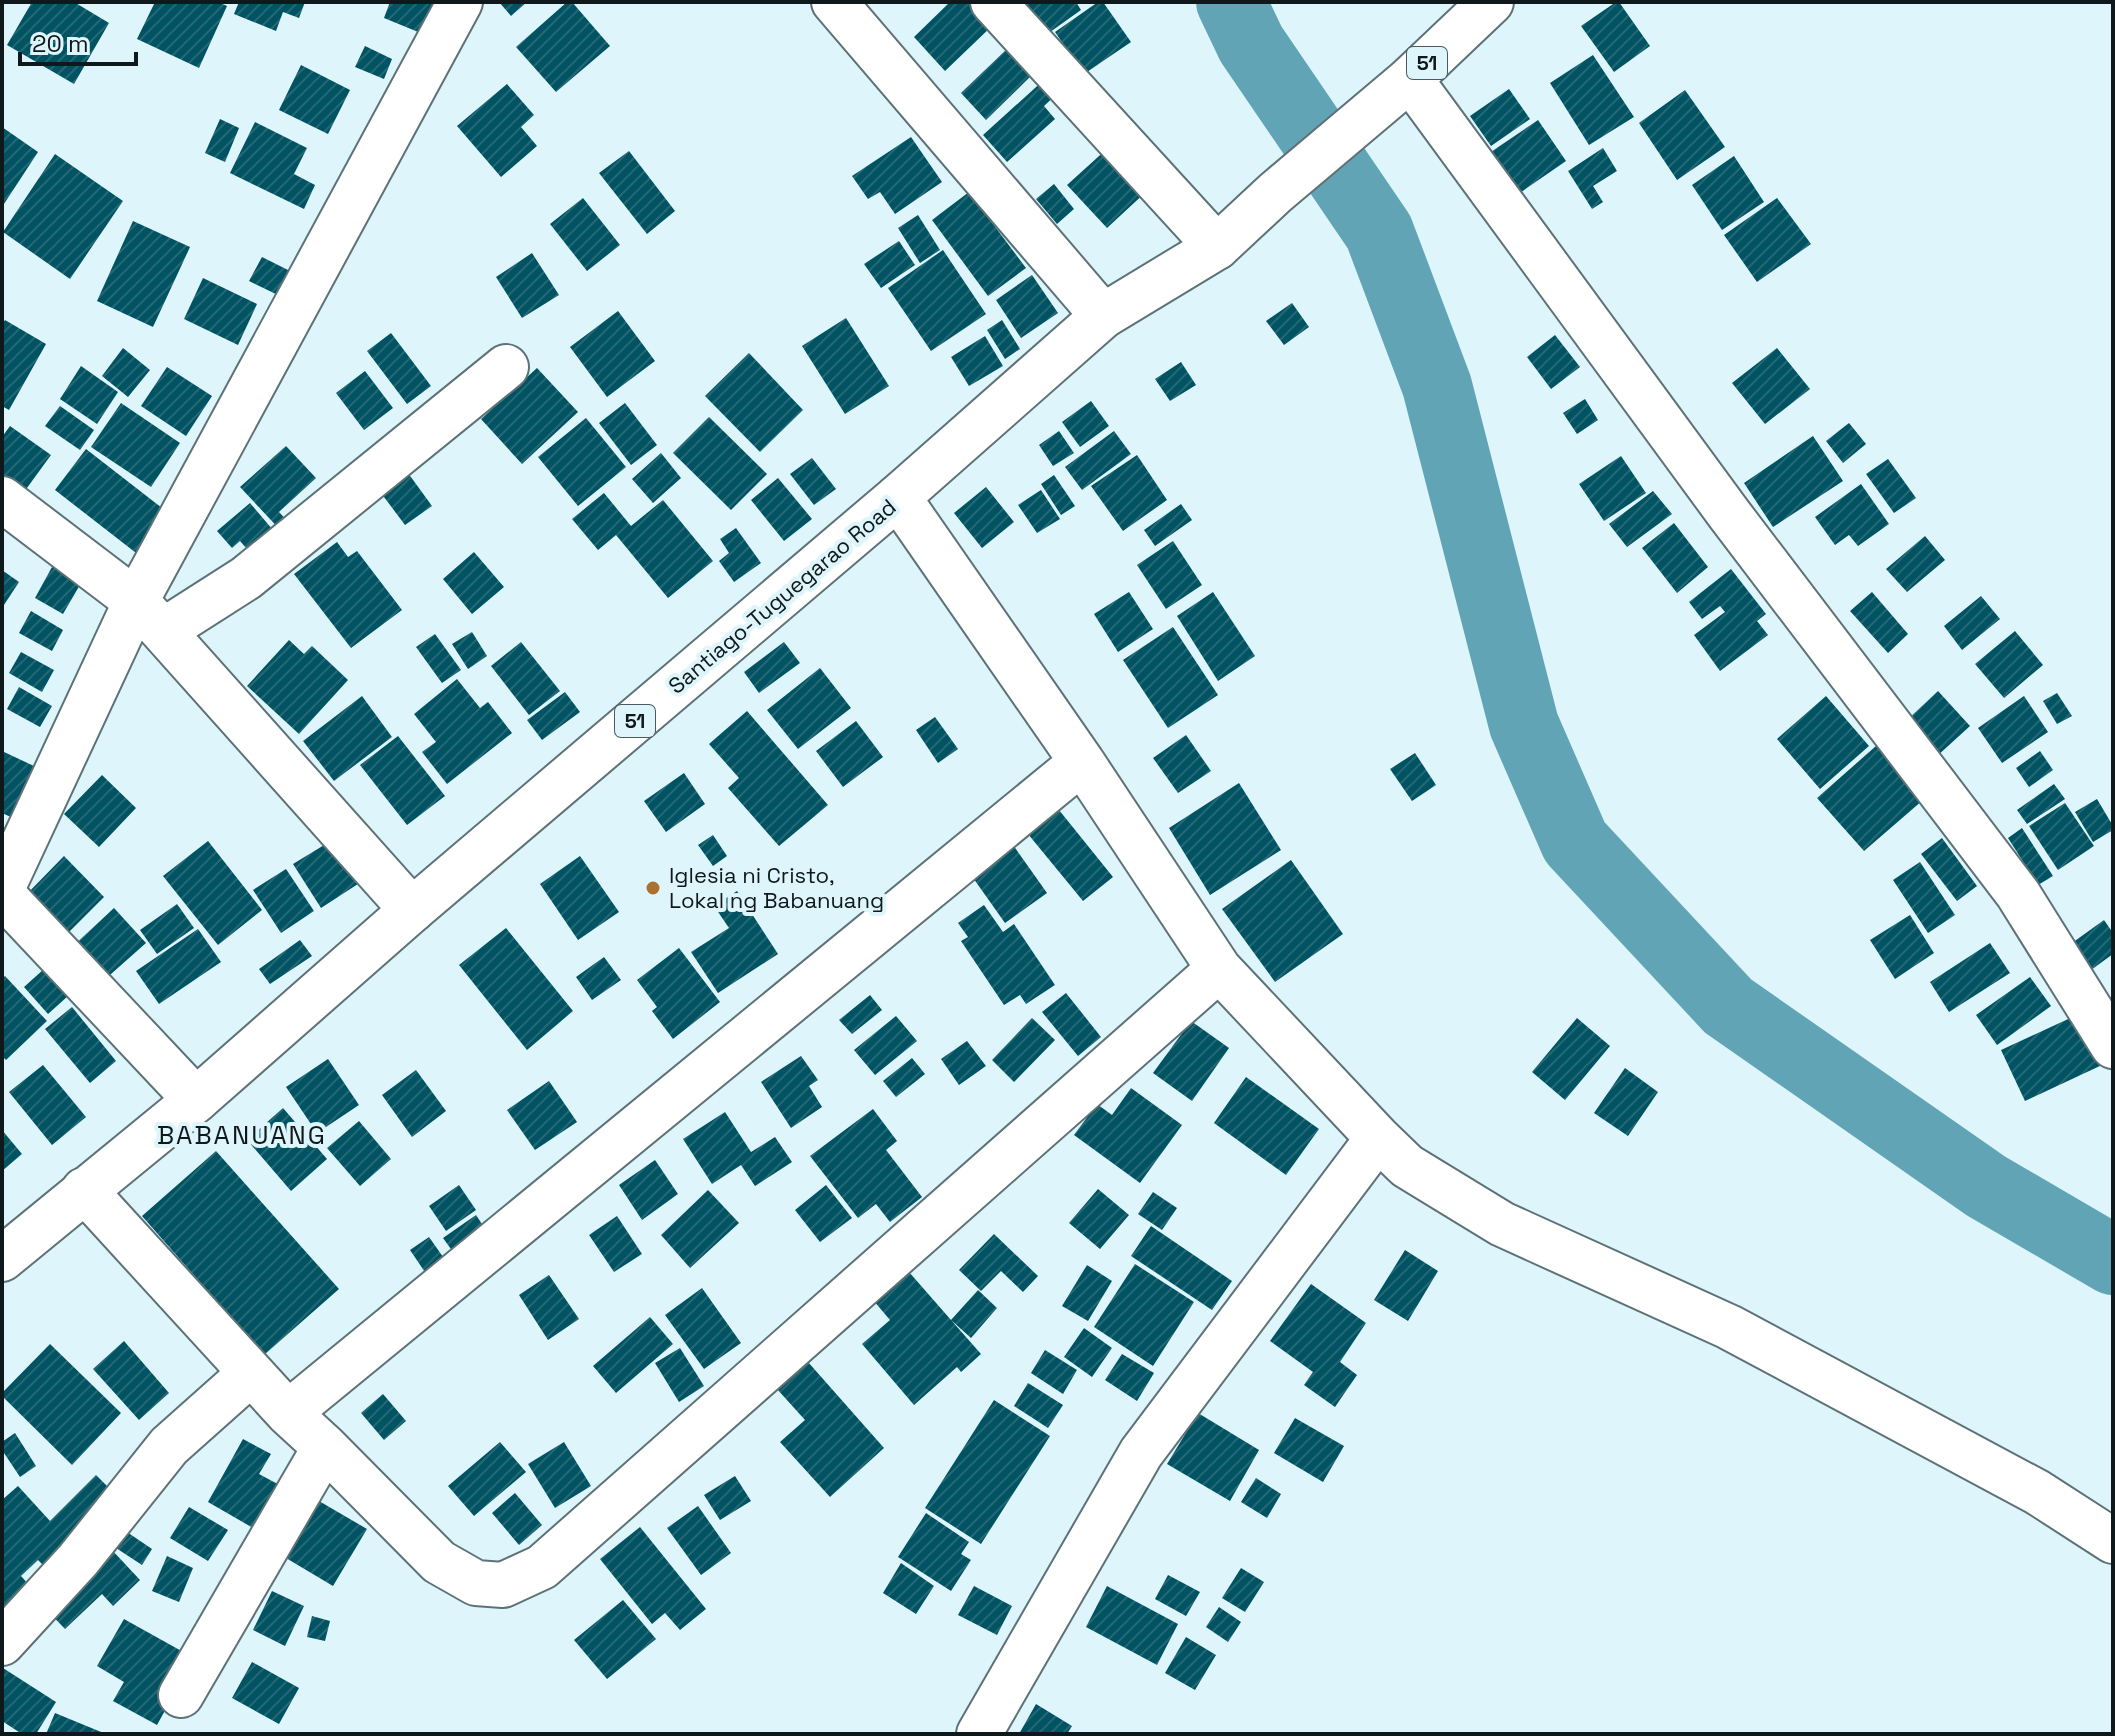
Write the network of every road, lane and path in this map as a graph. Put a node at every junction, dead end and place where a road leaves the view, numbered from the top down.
1 (460, 2) edge
2 (834, 2) edge
3 (993, 2) edge
4 (1491, 2) edge
5 (1410, 79) junction
6 (1217, 247) junction
7 (1103, 316) junction
8 (506, 367) dead end
9 (898, 497) junction
10 (2, 499) edge
11 (150, 616) junction
12 (1082, 762) junction
13 (2, 892) edge
14 (412, 910) junction
15 (1219, 969) junction
16 (2113, 1046) edge
17 (196, 1100) junction
18 (1378, 1138) junction
19 (84, 1190) junction
20 (2, 1259) edge
21 (251, 1373) junction
22 (288, 1413) junction
23 (325, 1447) junction
24 (2113, 1541) edge
25 (2, 1643) edge
26 (181, 1695) dead end
27 (979, 1734) edge

1 - 11 main road
2 - 7 main road
3 - 6 main road
4 - 5 main road, Santiago-Tuguegarao Road / 51
5 - 6 main road, Santiago-Tuguegarao Road / 51
5 - 16 main road
6 - 7 main road, Santiago-Tuguegarao Road / 51
7 - 9 main road, Santiago-Tuguegarao Road / 51
8 - 11 main road
9 - 12 main road
9 - 14 main road, Santiago-Tuguegarao Road / 51
10 - 11 main road
11 - 13 main road
11 - 14 main road
12 - 15 main road
12 - 22 main road
13 - 17 main road
14 - 17 main road, Santiago-Tuguegarao Road / 51
15 - 18 main road
15 - 23 main road
17 - 19 main road, Santiago-Tuguegarao Road / 51
18 - 24 main road
18 - 27 main road
19 - 20 main road, Santiago-Tuguegarao Road / 51
19 - 21 main road
21 - 22 main road
21 - 25 main road
22 - 23 main road
23 - 26 main road

